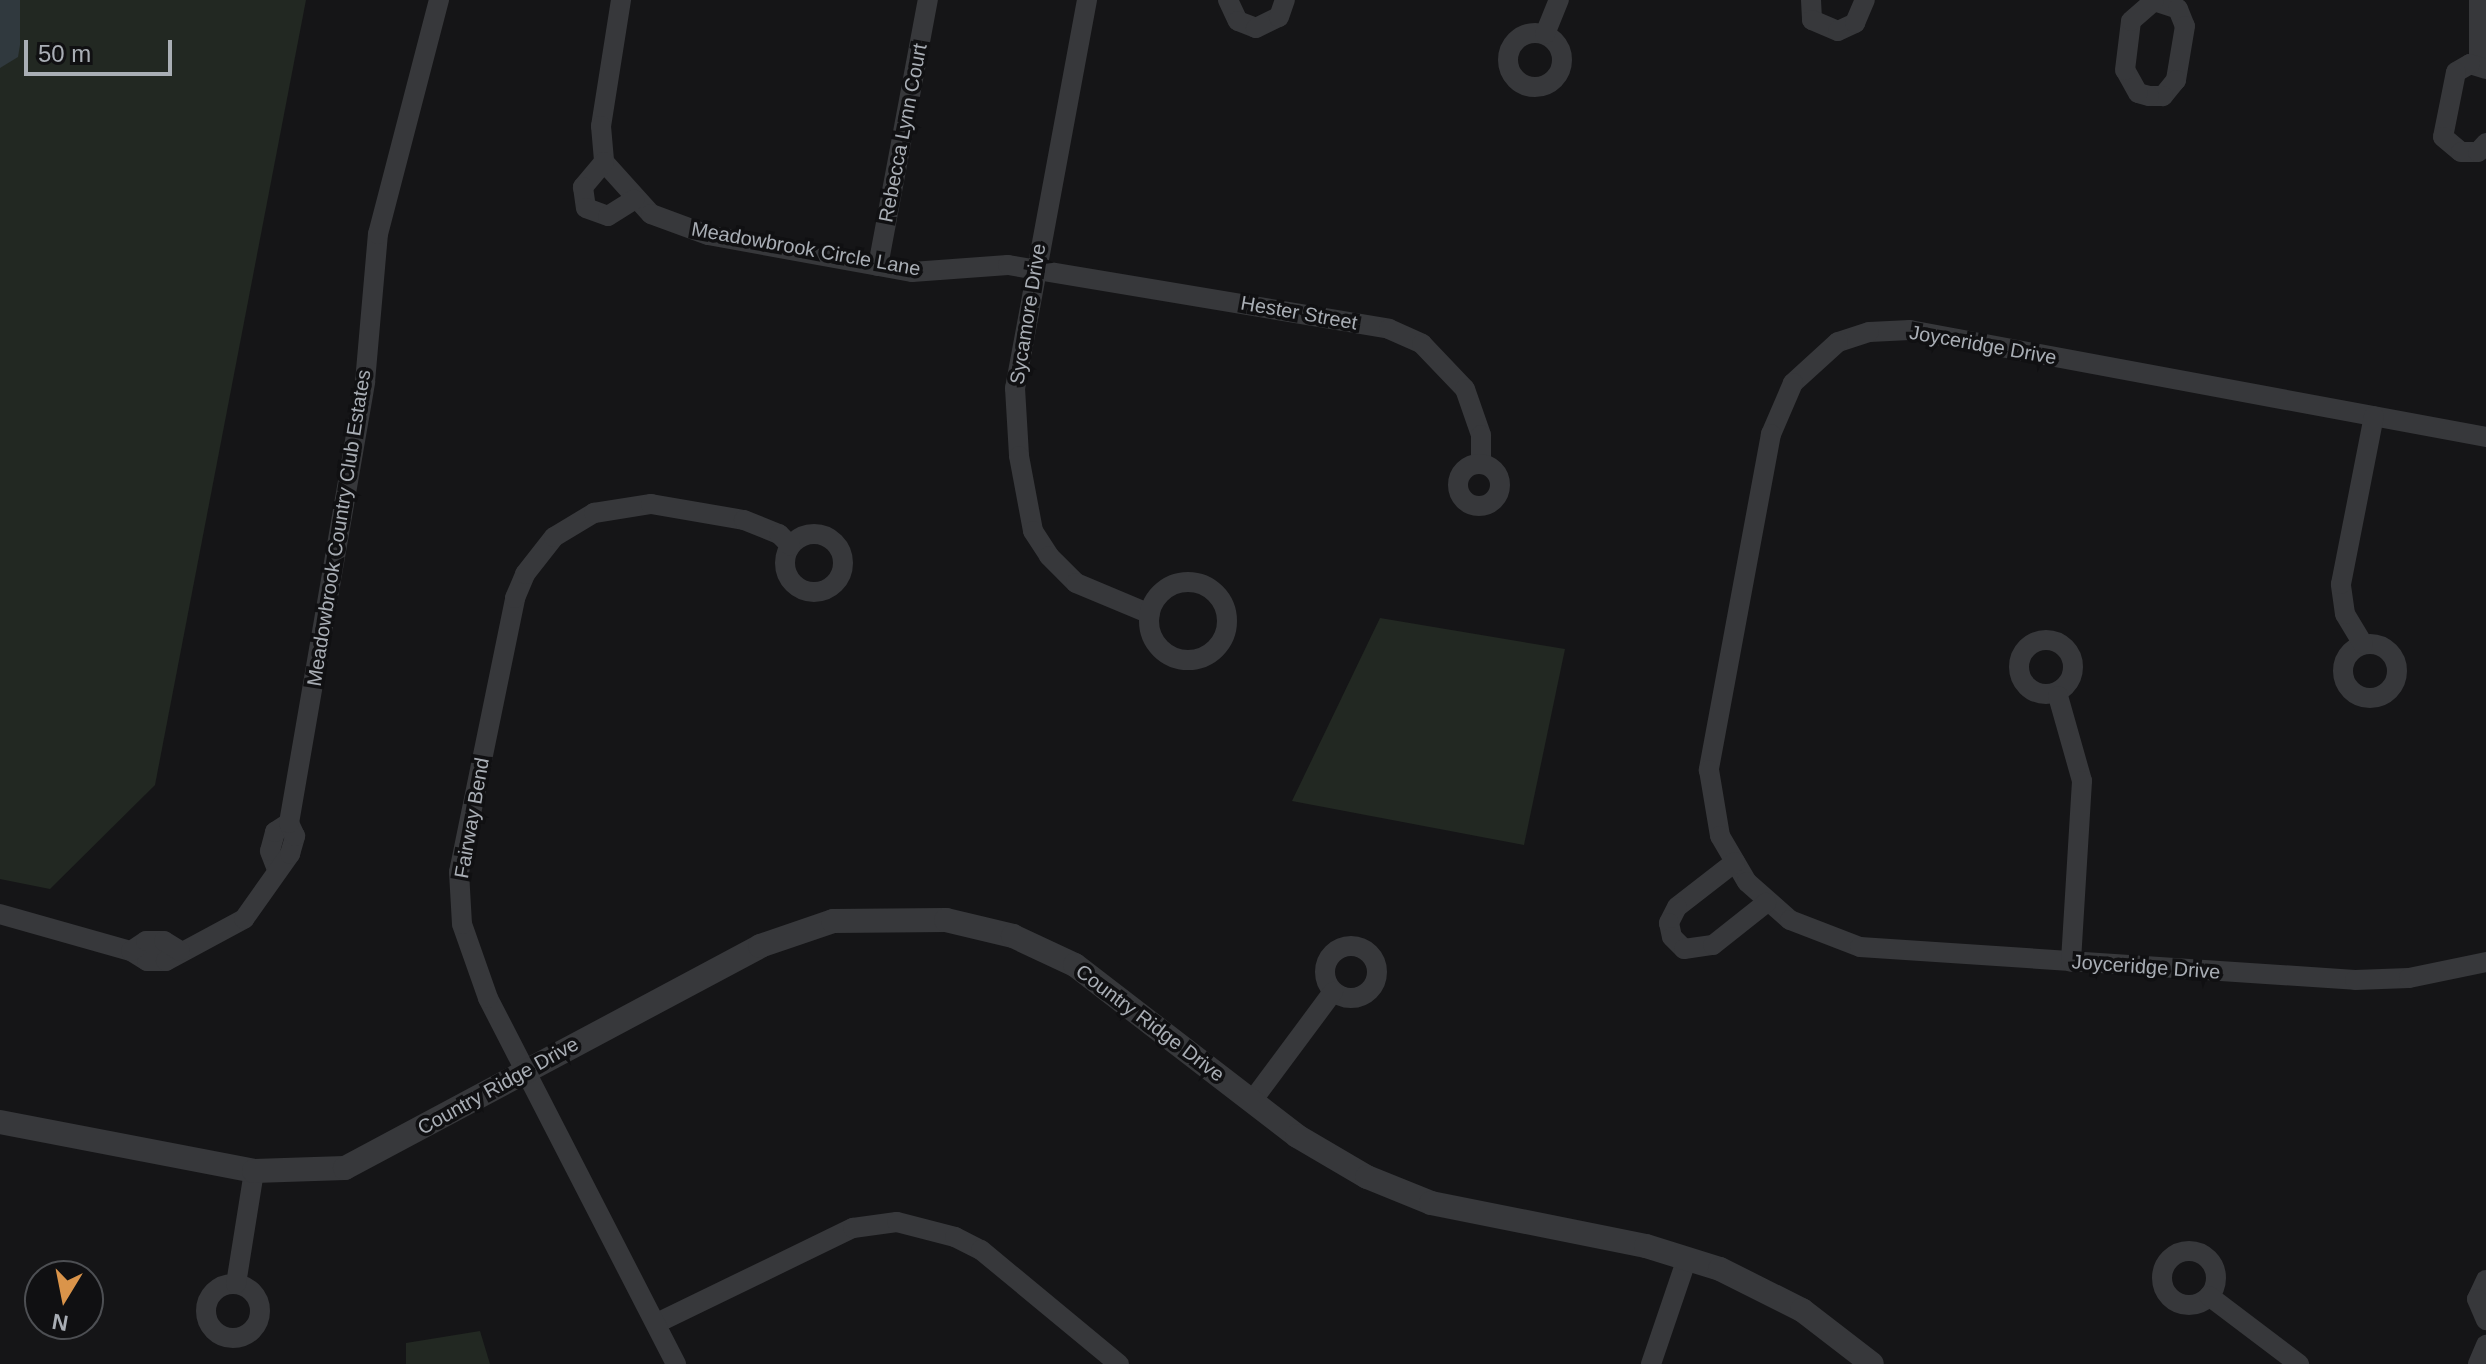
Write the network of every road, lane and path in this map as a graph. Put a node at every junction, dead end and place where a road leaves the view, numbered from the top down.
1 (439, 0) edge
2 (621, 0) edge
3 (928, 0) edge
4 (1087, 0) edge
5 (1228, 0) edge
6 (1285, 0) edge
7 (1559, 0) edge
8 (1811, 0) edge
9 (1865, 0) edge
10 (2479, 0) edge
11 (2164, 1) edge
12 (1545, 34) dead end
13 (2482, 67) edge
14 (2486, 143) edge
15 (604, 162) junction
16 (634, 200) junction
17 (878, 266) junction
18 (1034, 268) junction
19 (2374, 416) junction
20 (2486, 437) edge
21 (1481, 464) dead end
22 (790, 545) dead end
23 (1150, 614) dead end
24 (2363, 644) dead end
25 (2058, 696) dead end
26 (1735, 862) junction
27 (1766, 903) junction
28 (0, 914) edge
29 (2071, 962) junction
30 (2486, 962) edge
31 (1333, 992) dead end
32 (525, 1070) junction
33 (1252, 1101) junction
34 (0, 1122) edge
35 (254, 1171) junction
36 (1687, 1258) junction
37 (2486, 1280) edge
38 (236, 1284) dead end
39 (2209, 1296) dead end
40 (2486, 1320) edge
41 (657, 1323) junction
42 (2486, 1345) edge
43 (676, 1364) edge
44 (1119, 1364) edge
45 (1651, 1364) edge
46 (1872, 1364) edge
47 (2299, 1364) edge
48 (2478, 1364) edge

1 - 28 street, Meadowbrook Country Club Estates
2 - 15 street
3 - 17 street, Rebecca Lynn Court
4 - 18 street, Sycamore Drive
5 - 6 street
7 - 12 street
8 - 9 street
10 - 13 street
11 - 11 street
13 - 14 street
15 - 16 street, Meadowbrook Circle Lane
15 - 16 street
16 - 17 street, Meadowbrook Circle Lane
17 - 18 street, Meadowbrook Circle Lane
18 - 21 street, Hester Street
18 - 23 street, Sycamore Drive
19 - 20 street, Joyceridge Drive
19 - 24 street
19 - 26 street, Joyceridge Drive
22 - 32 street, Fairway Bend
25 - 29 street
26 - 27 street, Joyceridge Drive
26 - 27 street
27 - 29 street, Joyceridge Drive
29 - 30 street, Joyceridge Drive
31 - 33 street
32 - 33 street, Country Ridge Drive
32 - 35 street, Country Ridge Drive
32 - 41 street, Fairway Bend
33 - 36 street, Country Ridge Drive
34 - 35 street, Country Ridge Drive
35 - 38 street
36 - 45 street
36 - 46 street, Country Ridge Drive
37 - 40 street
39 - 47 street
41 - 43 street, Fairway Bend
41 - 44 street
42 - 48 street

